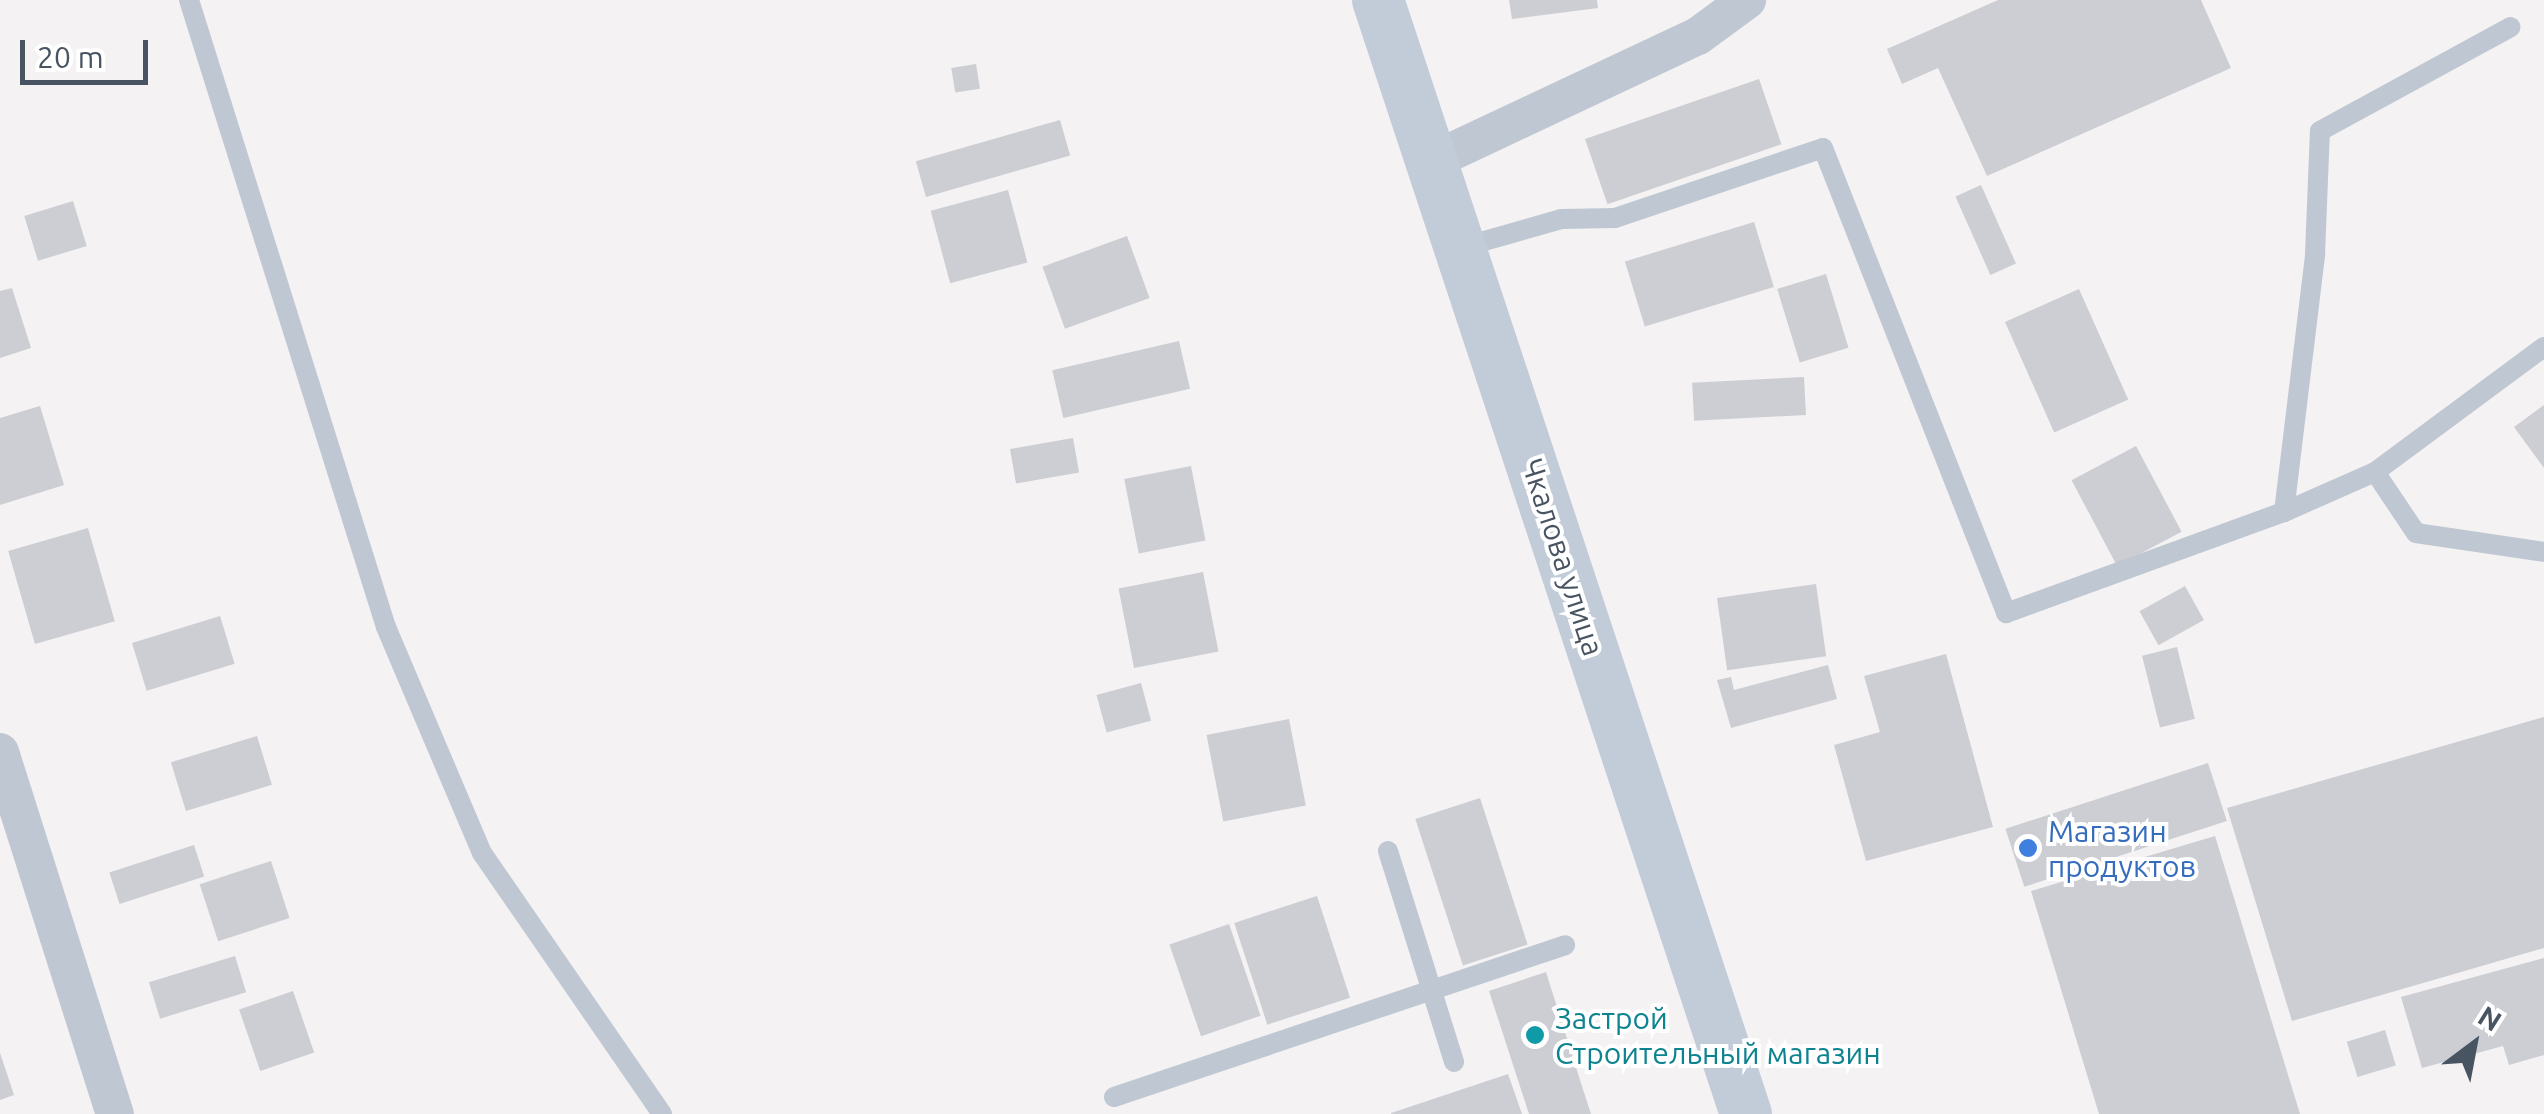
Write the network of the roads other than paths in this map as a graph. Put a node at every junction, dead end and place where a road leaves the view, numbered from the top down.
1 (189, 0) edge
2 (1378, 0) edge
3 (1747, 0) edge
4 (2511, 27) dead end
5 (1432, 161) junction
6 (1462, 247) junction
7 (2544, 346) edge
8 (2375, 472) junction
9 (2284, 512) junction
10 (2544, 552) edge
11 (0, 752) edge
12 (1388, 851) dead end
13 (1565, 945) dead end
14 (1454, 1062) dead end
15 (1114, 1098) dead end
16 (115, 1114) edge
17 (662, 1114) edge
18 (1746, 1114) edge

1 - 17 lane
2 - 5 main road, Чкалова улица
3 - 5 street
4 - 9 lane
5 - 6 main road, Чкалова улица
6 - 9 lane
6 - 18 main road, Чкалова улица
7 - 8 lane
8 - 9 lane
8 - 10 lane
11 - 16 street
12 - 14 lane
13 - 15 lane

